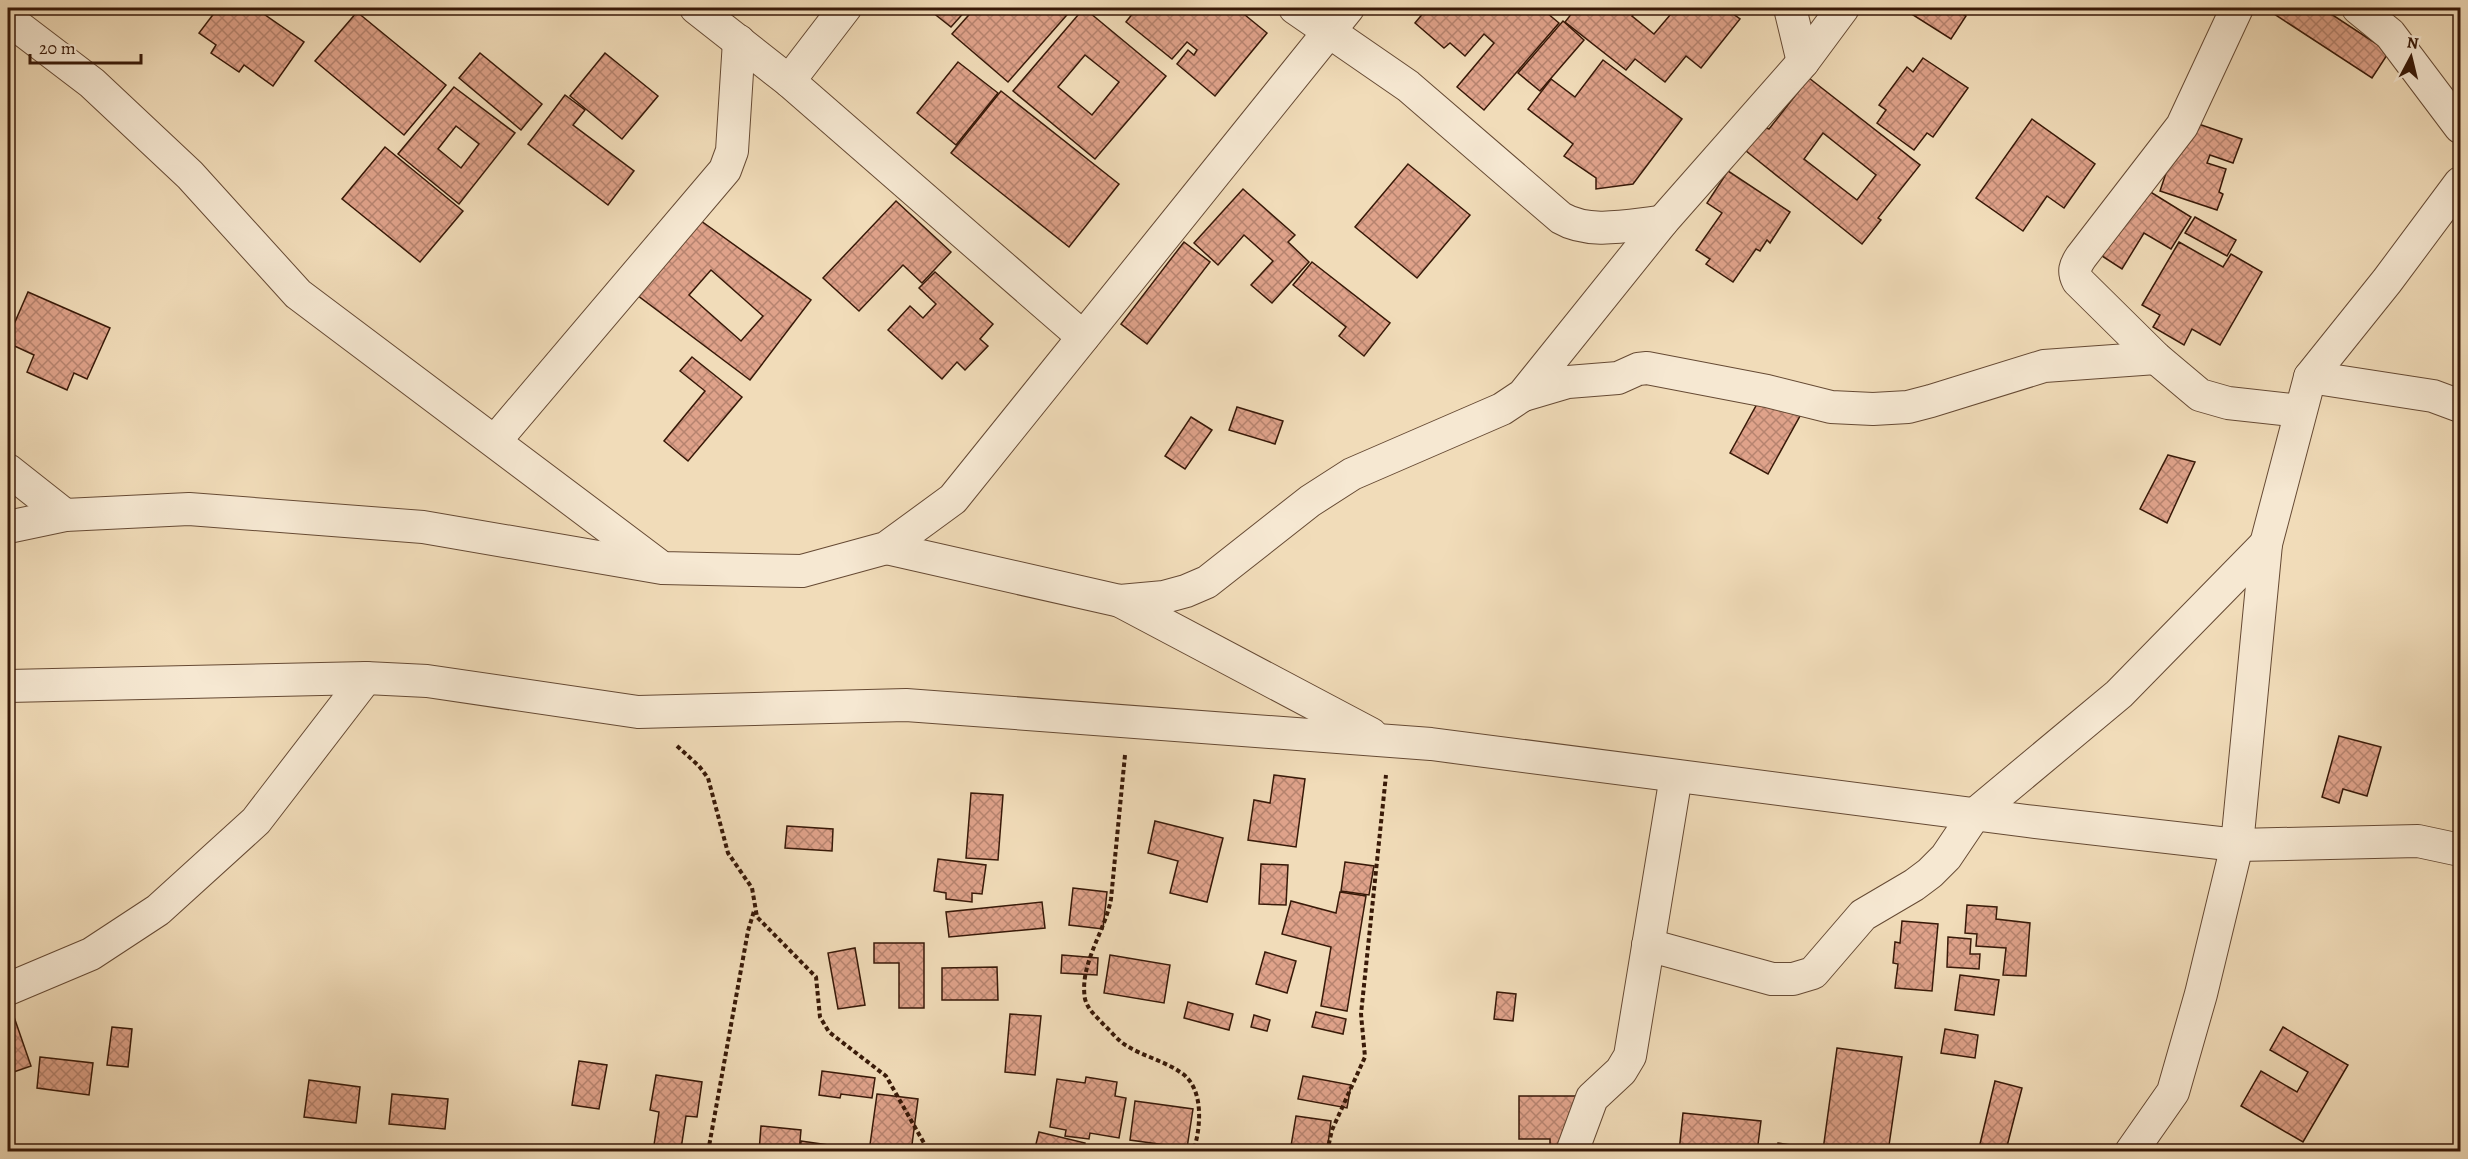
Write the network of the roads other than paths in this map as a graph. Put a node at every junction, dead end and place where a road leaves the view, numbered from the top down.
1 (696, 8) edge
2 (844, 8) edge
3 (1295, 8) edge
4 (1348, 8) edge
5 (1790, 8) edge
6 (1843, 8) edge
7 (2237, 8) edge
8 (2358, 8) edge
9 (8, 19) edge
10 (1328, 32) junction
11 (739, 40) junction
12 (1803, 62) junction
13 (789, 81) junction
14 (2460, 127) edge
15 (2460, 183) edge
16 (1662, 222) junction
17 (1083, 337) junction
18 (2156, 358) junction
19 (2310, 377) junction
20 (1523, 395) junction
21 (2460, 406) edge
22 (2300, 411) junction
23 (495, 441) junction
24 (8, 470) edge
25 (65, 515) junction
26 (8, 527) edge
27 (2266, 544) junction
28 (886, 548) junction
29 (662, 568) junction
30 (1120, 601) junction
31 (366, 678) junction
32 (8, 686) edge
33 (1386, 741) junction
34 (1676, 776) junction
35 (1975, 814) junction
36 (2237, 845) junction
37 (2460, 850) edge
38 (1648, 945) junction
39 (8, 989) edge
40 (1572, 1152) edge
41 (2131, 1152) edge

1 - 11 street
2 - 13 street
3 - 10 street
4 - 10 street
5 - 12 street
6 - 12 street
7 - 18 street
8 - 14 street
9 - 23 street
10 - 16 street
10 - 17 street
11 - 13 street
11 - 23 street
12 - 16 street
13 - 17 street
15 - 19 street
16 - 20 street
17 - 28 street
18 - 20 street
18 - 22 street
19 - 21 street
19 - 22 street
20 - 30 street
22 - 27 street
23 - 29 street
24 - 25 street
25 - 26 street
25 - 29 street
27 - 35 street
27 - 36 street
28 - 29 street
28 - 30 street
30 - 33 street
31 - 32 street
31 - 33 street
31 - 39 street
33 - 34 street
34 - 35 street
34 - 38 street
35 - 36 street
35 - 38 street
36 - 37 street
36 - 41 street
38 - 40 street

